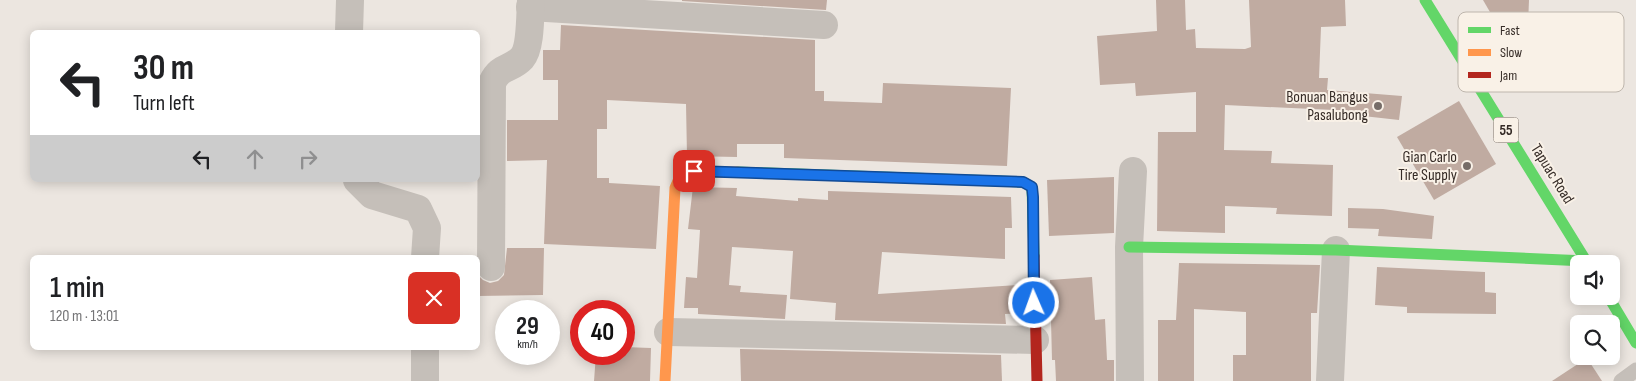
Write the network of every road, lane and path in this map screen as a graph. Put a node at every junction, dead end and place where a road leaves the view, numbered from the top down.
1 (350, 0) edge
2 (1425, 0) edge
3 (531, 4) edge
4 (824, 25) dead end
5 (349, 30) edge
6 (1458, 53) edge
7 (1482, 92) edge
8 (1133, 171) dead end
9 (359, 182) edge
10 (1129, 247) junction
11 (1336, 250) junction
12 (425, 255) edge
13 (1583, 255) edge
14 (1570, 261) edge
15 (491, 267) dead end
16 (1613, 305) edge
17 (668, 332) junction
18 (1035, 340) junction
19 (1636, 343) edge
20 (424, 350) edge
21 (1636, 370) edge
22 (425, 381) edge
23 (665, 381) edge
24 (1037, 381) edge
25 (1130, 381) edge
26 (1330, 381) edge
27 (1621, 381) edge

1 - 5 street
2 - 6 street, Tapuac Road / 55
3 - 4 street
3 - 15 street
7 - 13 street, Tapuac Road / 55
8 - 10 street
9 - 12 street
10 - 11 street
10 - 25 street
11 - 14 street
11 - 26 street
16 - 19 street
17 - 18 street
17 - 18 street
17 - 23 street
18 - 24 street
20 - 22 street
21 - 27 lane

